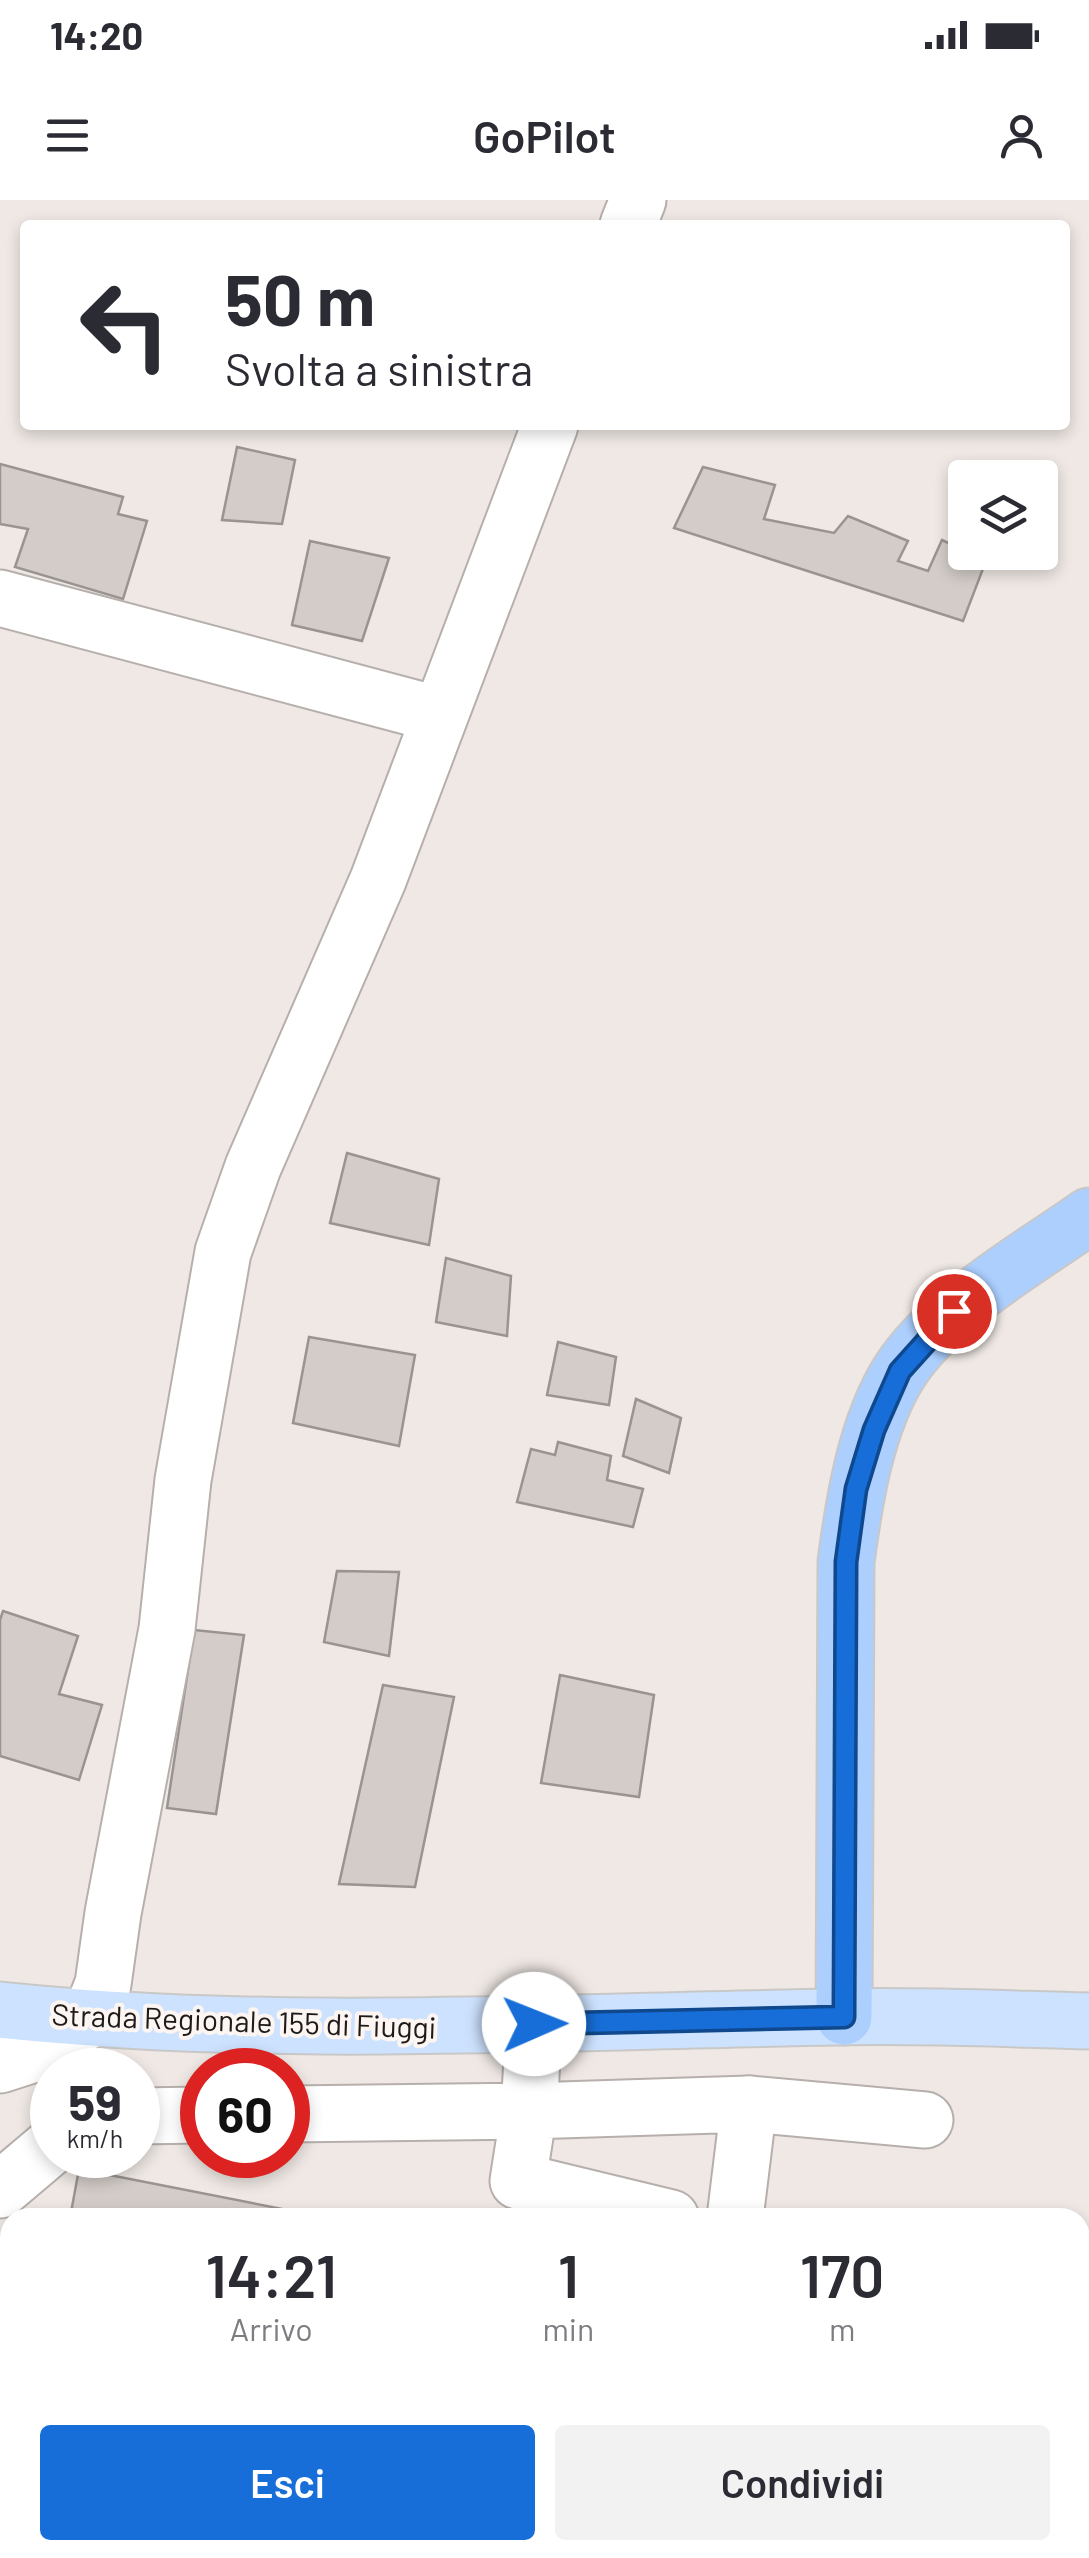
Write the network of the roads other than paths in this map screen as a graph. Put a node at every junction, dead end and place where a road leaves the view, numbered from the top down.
1 (548, 430) edge
2 (0, 598) edge
3 (440, 714) junction
4 (1089, 1216) edge
5 (0, 2010) edge
6 (844, 2017) junction
7 (89, 2020) junction
8 (1089, 2021) edge
9 (534, 2024) junction
10 (0, 2065) edge
11 (748, 2104) junction
12 (529, 2111) junction
13 (310, 2114) edge
14 (925, 2120) dead end
15 (30, 2151) edge
16 (0, 2161) edge
17 (30, 2163) edge
18 (0, 2190) edge
19 (629, 2208) edge
20 (736, 2208) edge

1 - 3 street
2 - 3 street
3 - 7 street
4 - 6 highway
5 - 7 main road, Strada Regionale 155 di Fiuggi
6 - 8 main road, Strada Regionale 155 di Fiuggi
6 - 9 main road, Strada Regionale 155 di Fiuggi
7 - 9 main road, Strada Regionale 155 di Fiuggi
7 - 10 street
9 - 12 street
11 - 12 street
11 - 14 street
11 - 20 street
12 - 13 street
12 - 19 street
15 - 16 street
17 - 18 street

